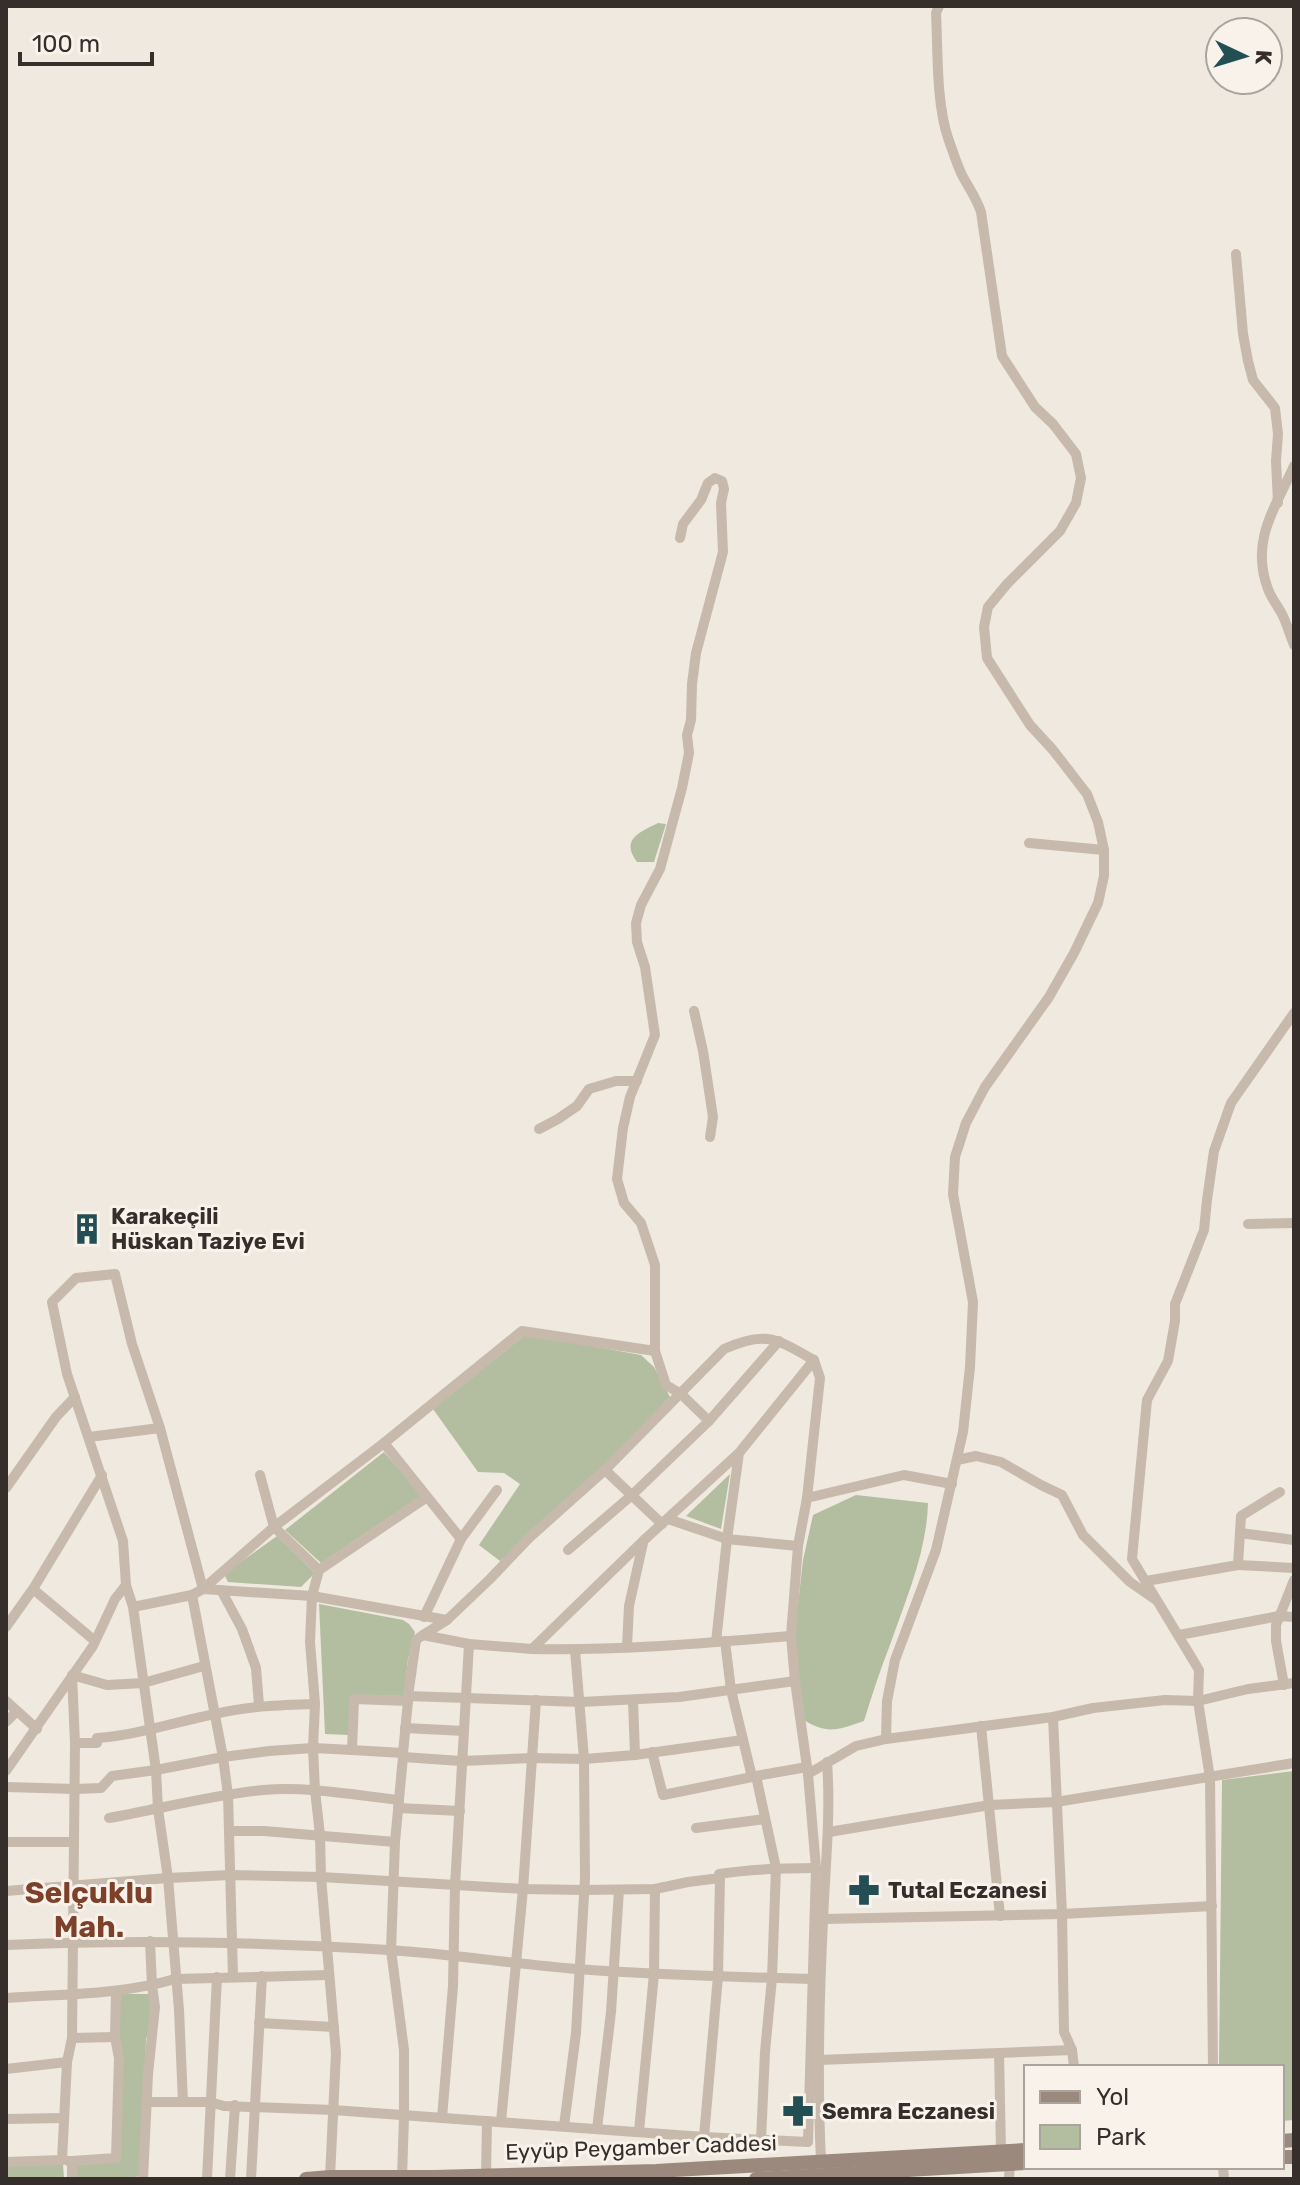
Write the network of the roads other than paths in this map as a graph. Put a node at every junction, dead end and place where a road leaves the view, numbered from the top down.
1 (939, 6) edge
2 (1236, 254) dead end
3 (1294, 466) edge
4 (1278, 503) junction
5 (680, 538) dead end
6 (1282, 615) junction
7 (1294, 623) edge
8 (1294, 645) edge
9 (1029, 843) dead end
10 (1104, 850) junction
11 (694, 1011) dead end
12 (1294, 1013) edge
13 (637, 1081) junction
14 (539, 1129) dead end
15 (710, 1137) dead end
16 (1294, 1223) edge
17 (1248, 1224) dead end
18 (779, 1341) junction
19 (655, 1351) junction
20 (814, 1360) junction
21 (681, 1394) junction
22 (75, 1397) junction
23 (709, 1421) junction
24 (160, 1428) junction
25 (89, 1437) junction
26 (384, 1443) junction
27 (739, 1453) junction
28 (957, 1460) junction
29 (605, 1470) junction
30 (102, 1475) junction
31 (260, 1475) dead end
32 (952, 1484) junction
33 (6, 1488) edge
34 (497, 1490) dead end
35 (1280, 1492) dead end
36 (632, 1495) junction
37 (427, 1497) junction
38 (807, 1498) junction
39 (665, 1521) junction
40 (274, 1527) junction
41 (1240, 1533) junction
42 (461, 1539) junction
43 (727, 1539) junction
44 (1294, 1540) edge
45 (643, 1541) junction
46 (798, 1546) junction
47 (568, 1550) dead end
48 (1238, 1565) junction
49 (1294, 1568) edge
50 (319, 1570) junction
51 (1294, 1580) edge
52 (1146, 1581) junction
53 (126, 1585) junction
54 (33, 1589) junction
55 (221, 1590) junction
56 (198, 1592) junction
57 (312, 1596) junction
58 (1159, 1602) junction
59 (133, 1607) junction
60 (1279, 1616) junction
61 (424, 1617) junction
62 (1294, 1617) edge
63 (447, 1620) junction
64 (6, 1627) edge
65 (423, 1635) junction
66 (1179, 1635) junction
67 (791, 1636) junction
68 (95, 1641) junction
69 (720, 1642) junction
70 (469, 1644) junction
71 (627, 1646) junction
72 (532, 1649) junction
73 (575, 1650) junction
74 (204, 1666) junction
75 (72, 1675) junction
76 (795, 1681) junction
77 (143, 1683) junction
78 (1289, 1684) edge
79 (731, 1690) junction
80 (408, 1699) junction
81 (466, 1699) junction
82 (536, 1700) junction
83 (633, 1700) junction
84 (6, 1701) edge
85 (1198, 1701) junction
86 (581, 1702) junction
87 (315, 1704) junction
88 (259, 1705) junction
89 (16, 1712) junction
90 (214, 1714) junction
91 (1053, 1717) junction
92 (6, 1722) edge
93 (981, 1726) junction
94 (405, 1728) junction
95 (37, 1729) junction
96 (150, 1731) junction
97 (464, 1731) junction
98 (886, 1739) junction
99 (743, 1740) junction
100 (75, 1743) junction
101 (313, 1748) junction
102 (352, 1750) junction
103 (652, 1752) junction
104 (403, 1755) junction
105 (635, 1755) junction
106 (223, 1757) junction
107 (532, 1758) junction
108 (584, 1759) junction
109 (461, 1761) junction
110 (827, 1762) junction
111 (1294, 1763) edge
112 (156, 1770) junction
113 (807, 1770) junction
114 (6, 1771) edge
115 (754, 1777) junction
116 (1210, 1778) junction
117 (6, 1787) edge
118 (75, 1789) junction
119 (315, 1790) junction
120 (228, 1795) junction
121 (1056, 1802) junction
122 (398, 1804) junction
123 (990, 1805) junction
124 (158, 1809) junction
125 (460, 1811) junction
126 (109, 1818) dead end
127 (765, 1819) junction
128 (696, 1828) dead end
129 (229, 1831) junction
130 (829, 1832) junction
131 (320, 1835) junction
132 (6, 1842) edge
133 (73, 1842) junction
134 (395, 1842) junction
135 (776, 1868) junction
136 (816, 1868) junction
137 (230, 1875) junction
138 (321, 1877) junction
139 (168, 1878) junction
140 (720, 1878) junction
141 (393, 1882) junction
142 (455, 1886) junction
143 (73, 1887) junction
144 (523, 1889) junction
145 (655, 1889) junction
146 (584, 1890) junction
147 (619, 1890) junction
148 (6, 1891) edge
149 (1212, 1906) junction
150 (1062, 1914) junction
151 (1000, 1916) junction
152 (823, 1919) junction
153 (150, 1941) junction
154 (174, 1941) junction
155 (73, 1942) junction
156 (231, 1943) junction
157 (6, 1945) edge
158 (326, 1947) junction
159 (391, 1950) junction
160 (454, 1956) junction
161 (516, 1963) junction
162 (580, 1969) junction
163 (613, 1970) junction
164 (654, 1974) junction
165 (329, 1975) junction
166 (262, 1976) junction
167 (718, 1976) junction
168 (217, 1977) junction
169 (233, 1977) junction
170 (772, 1978) junction
171 (175, 1979) junction
172 (813, 1979) junction
173 (152, 1986) junction
174 (116, 1992) junction
175 (72, 1993) junction
176 (6, 1998) edge
177 (259, 2023) junction
178 (334, 2027) junction
179 (115, 2037) junction
180 (72, 2038) junction
181 (1072, 2050) junction
182 (999, 2053) junction
183 (819, 2060) junction
184 (67, 2062) junction
185 (1074, 2065) edge
186 (1213, 2065) edge
187 (6, 2069) edge
188 (147, 2102) junction
189 (183, 2102) junction
190 (210, 2102) junction
191 (235, 2105) junction
192 (255, 2106) junction
193 (333, 2110) junction
194 (404, 2117) junction
195 (64, 2118) junction
196 (442, 2118) junction
197 (6, 2119) edge
198 (487, 2121) junction
199 (501, 2122) junction
200 (564, 2126) junction
201 (597, 2129) junction
202 (639, 2131) junction
203 (704, 2137) junction
204 (761, 2140) junction
205 (808, 2142) junction
206 (1024, 2150) edge
207 (1001, 2151) junction
208 (67, 2161) junction
209 (6, 2162) edge
210 (812, 2165) junction
211 (1010, 2172) edge
212 (486, 2175) junction
213 (579, 2175) edge
214 (849, 2176) edge
215 (402, 2177) junction
216 (330, 2178) edge
217 (72, 2179) edge
218 (143, 2179) edge
219 (207, 2179) edge
220 (230, 2179) edge
221 (251, 2179) edge
222 (306, 2179) edge
223 (756, 2179) edge

1 - 10 street
2 - 4 street
3 - 4 street
4 - 6 street
5 - 13 street
6 - 7 street
6 - 8 street
9 - 10 street
10 - 28 street
11 - 15 street
12 - 52 street
13 - 14 street
13 - 19 street
16 - 17 street
18 - 20 street
18 - 21 street
18 - 23 street
19 - 21 street
19 - 26 street
20 - 27 street
20 - 38 street
21 - 23 street
21 - 29 street
22 - 24 street
22 - 25 street
22 - 33 street
23 - 36 street
24 - 25 street
24 - 56 street
25 - 30 street
26 - 37 street
26 - 40 street
27 - 39 street
27 - 43 street
28 - 32 street
28 - 58 street
29 - 36 street
29 - 63 street
30 - 53 street
30 - 54 street
31 - 40 street
32 - 38 street
32 - 98 street
34 - 42 street
35 - 41 street
36 - 39 street
36 - 47 street
37 - 42 street
37 - 50 street
38 - 46 street
39 - 43 street
39 - 45 street
40 - 50 street
40 - 56 street
41 - 44 street
41 - 48 street
42 - 61 street
43 - 46 street
43 - 69 street
45 - 71 street
45 - 72 street
46 - 67 street
48 - 49 street
48 - 52 street
50 - 57 street
51 - 60 street
52 - 58 street
53 - 59 street
53 - 68 street
54 - 64 street
54 - 68 street
55 - 56 street
55 - 57 street
55 - 88 street
56 - 59 street
56 - 74 street
57 - 61 street
57 - 87 street
58 - 66 street
59 - 77 street
60 - 62 street
60 - 66 street
60 - 78 street
61 - 63 street
63 - 65 street
65 - 70 street
65 - 80 street
66 - 85 street
67 - 69 street
67 - 76 street
68 - 75 street
69 - 71 street
69 - 79 street
70 - 72 street
70 - 81 street
71 - 73 street
72 - 73 street
73 - 86 street
74 - 77 street
74 - 90 street
75 - 77 street
75 - 95 street
75 - 100 street
76 - 79 street
76 - 113 street
77 - 96 street
78 - 85 street
79 - 83 street
79 - 99 street
80 - 81 street
80 - 94 street
80 - 102 street
81 - 82 street
81 - 97 street
82 - 86 street
82 - 107 street
83 - 86 street
83 - 105 street
84 - 89 street
85 - 91 street
85 - 116 street
86 - 108 street
87 - 88 street
87 - 101 street
88 - 90 street
89 - 92 street
89 - 95 street
90 - 96 street
90 - 106 street
91 - 93 street
91 - 121 street
93 - 98 street
93 - 123 street
94 - 97 street
94 - 104 street
95 - 114 street
96 - 100 street
96 - 112 street
97 - 109 street
98 - 110 street
99 - 103 street
99 - 115 street
100 - 118 street
101 - 102 street
101 - 106 street
101 - 119 street
102 - 104 street
103 - 105 street
103 - 115 street
104 - 109 street
104 - 122 street
105 - 108 street
106 - 112 street
106 - 120 street
107 - 108 street
107 - 109 street
107 - 144 street
108 - 146 street
109 - 125 street
110 - 113 street
110 - 130 street
111 - 116 street
112 - 118 street
112 - 124 street
113 - 115 street
113 - 136 street
115 - 127 street
116 - 121 street
116 - 149 street
117 - 118 street
118 - 133 street
119 - 120 street
119 - 122 street
119 - 131 street
120 - 124 street
120 - 129 street
121 - 123 street
121 - 150 street
122 - 125 street
122 - 134 street
123 - 130 street
123 - 151 street
124 - 126 street
124 - 139 street
125 - 142 street
127 - 128 street
127 - 135 street
129 - 131 street
129 - 137 street
130 - 152 street
131 - 134 street
131 - 138 street
132 - 133 street
133 - 143 street
134 - 141 street
135 - 136 street
135 - 140 street
135 - 170 street
136 - 172 street
137 - 138 street
137 - 139 street
137 - 156 street
138 - 141 street
138 - 158 street
139 - 143 street
139 - 154 street
140 - 145 street
140 - 167 street
141 - 142 street
141 - 159 street
142 - 144 street
142 - 160 street
143 - 148 street
143 - 155 street
144 - 146 street
144 - 161 street
145 - 147 street
145 - 164 street
146 - 147 street
146 - 162 street
147 - 163 street
149 - 150 street
149 - 186 street
150 - 151 street
150 - 181 street
151 - 152 street
152 - 183 street
153 - 154 street
153 - 155 street
153 - 173 street
154 - 156 street
154 - 171 street
155 - 157 street
155 - 175 street
156 - 158 street
156 - 169 street
158 - 159 street
158 - 165 street
159 - 160 street
159 - 194 street
160 - 161 street
160 - 196 street
161 - 162 street
161 - 199 street
162 - 163 street
162 - 200 street
163 - 164 street
163 - 201 street
164 - 167 street
164 - 202 street
165 - 166 street
165 - 178 street
166 - 169 street
166 - 177 street
167 - 170 street
167 - 203 street
168 - 169 street
168 - 171 street
168 - 190 street
170 - 172 street
170 - 204 street
171 - 173 street
171 - 189 street
172 - 205 street
173 - 174 street
173 - 188 street
174 - 175 street
174 - 179 street
175 - 176 street
175 - 180 street
177 - 178 street
177 - 192 street
178 - 193 street
179 - 180 street
179 - 208 street
180 - 184 street
181 - 182 street
181 - 185 street
182 - 183 street
182 - 207 street
183 - 210 street
184 - 187 street
184 - 195 street
188 - 189 street
188 - 218 street
189 - 190 street
190 - 191 street
190 - 219 street
191 - 192 street
191 - 220 street
192 - 193 street
192 - 221 street
193 - 194 street
193 - 216 street
194 - 196 street
194 - 215 street
195 - 197 street
195 - 208 street
196 - 198 street
198 - 199 street
198 - 212 street
199 - 200 street
200 - 201 street
201 - 202 street
202 - 203 street
203 - 204 street
204 - 205 street
205 - 210 street
206 - 207 main road, Eyyüp Peygamber Caddesi
207 - 210 main road, Eyyüp Peygamber Caddesi
208 - 209 street
208 - 217 street
210 - 213 main road, Eyyüp Peygamber Caddesi
210 - 214 main road, Eyyüp Peygamber Caddesi
210 - 223 main road, Eyyüp Peygamber Caddesi
211 - 214 main road, Eyyüp Peygamber Caddesi
212 - 213 main road, Eyyüp Peygamber Caddesi
212 - 215 main road, Eyyüp Peygamber Caddesi
215 - 216 main road, Eyyüp Peygamber Caddesi
216 - 222 main road, Eyyüp Peygamber Caddesi

